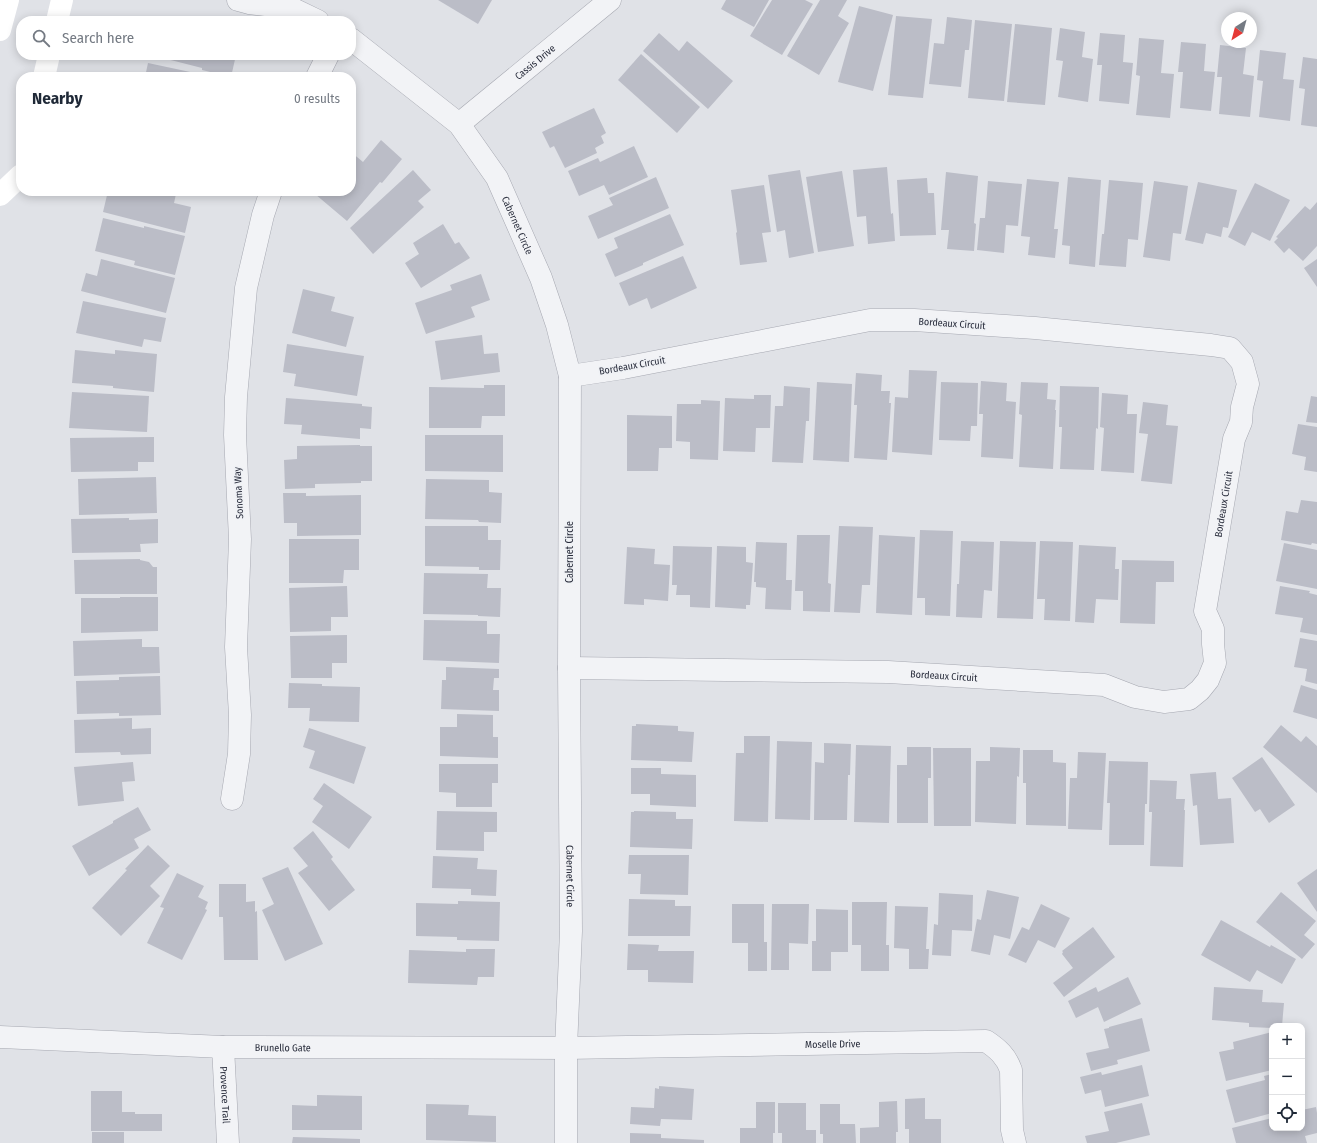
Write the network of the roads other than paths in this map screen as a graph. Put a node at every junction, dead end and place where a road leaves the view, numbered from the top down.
1 (8, 0) edge
2 (62, 0) edge
3 (238, 0) edge
4 (610, 0) edge
5 (286, 4) edge
6 (58, 16) edge
7 (309, 16) edge
8 (0, 30) edge
9 (356, 43) edge
10 (48, 60) edge
11 (326, 60) edge
12 (45, 72) edge
13 (320, 72) edge
14 (459, 124) junction
15 (16, 180) edge
16 (0, 195) edge
17 (269, 196) edge
18 (570, 376) junction
19 (569, 668) junction
20 (232, 799) dead end
21 (0, 1037) edge
22 (223, 1047) junction
23 (566, 1048) junction
24 (228, 1143) edge
25 (566, 1143) edge
26 (1015, 1143) edge

1 - 8 main road
2 - 6 main road
3 - 5 street
4 - 14 street, Cassis Drive
5 - 7 street
9 - 14 street, Cabernet Circle
10 - 12 main road
11 - 13 street
14 - 18 street, Cabernet Circle
15 - 16 main road
17 - 20 street, Sonoma Way
18 - 19 street, Cabernet Circle
18 - 19 street, Bordeaux Circuit
19 - 23 street, Cabernet Circle
21 - 22 street, Brunello Gate
22 - 23 street, Brunello Gate
22 - 24 street, Provence Trail
23 - 25 street, Cabernet Circle
23 - 26 street, Moselle Drive

